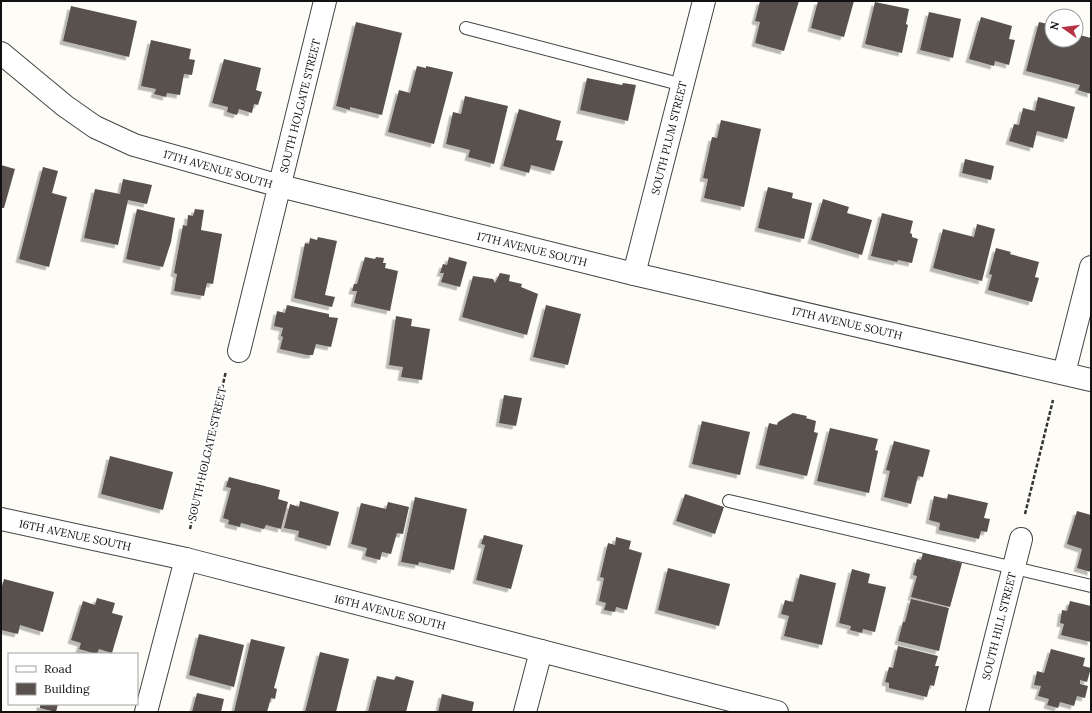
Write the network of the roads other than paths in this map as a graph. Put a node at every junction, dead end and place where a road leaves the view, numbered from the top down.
1 (326, 1) edge
2 (704, 1) edge
3 (466, 28) dead end
4 (2, 58) edge
5 (682, 85) junction
6 (280, 186) junction
7 (1091, 267) edge
8 (634, 274) junction
9 (239, 351) dead end
10 (1064, 373) junction
11 (1091, 380) edge
12 (729, 501) dead end
13 (1, 519) edge
14 (1021, 539) dead end
15 (186, 559) junction
16 (1014, 567) junction
17 (1091, 586) edge
18 (541, 651) junction
19 (146, 712) edge
20 (526, 712) edge
21 (777, 712) edge
22 (977, 712) edge

1 - 6 street, SOUTH HOLGATE STREET
2 - 5 street, SOUTH PLUM STREET
3 - 5 lane
4 - 6 street, 17TH AVENUE SOUTH
5 - 8 street, SOUTH PLUM STREET
6 - 8 street, 17TH AVENUE SOUTH
6 - 9 street, SOUTH HOLGATE STREET
7 - 10 street
8 - 10 street, 17TH AVENUE SOUTH
10 - 11 street, 17TH AVENUE SOUTH
12 - 16 lane
13 - 15 street, 16TH AVENUE SOUTH
14 - 16 street, SOUTH HILL STREET
15 - 18 street, 16TH AVENUE SOUTH
15 - 19 street
16 - 17 lane
16 - 22 street, SOUTH HILL STREET
18 - 20 street
18 - 21 street, 16TH AVENUE SOUTH

